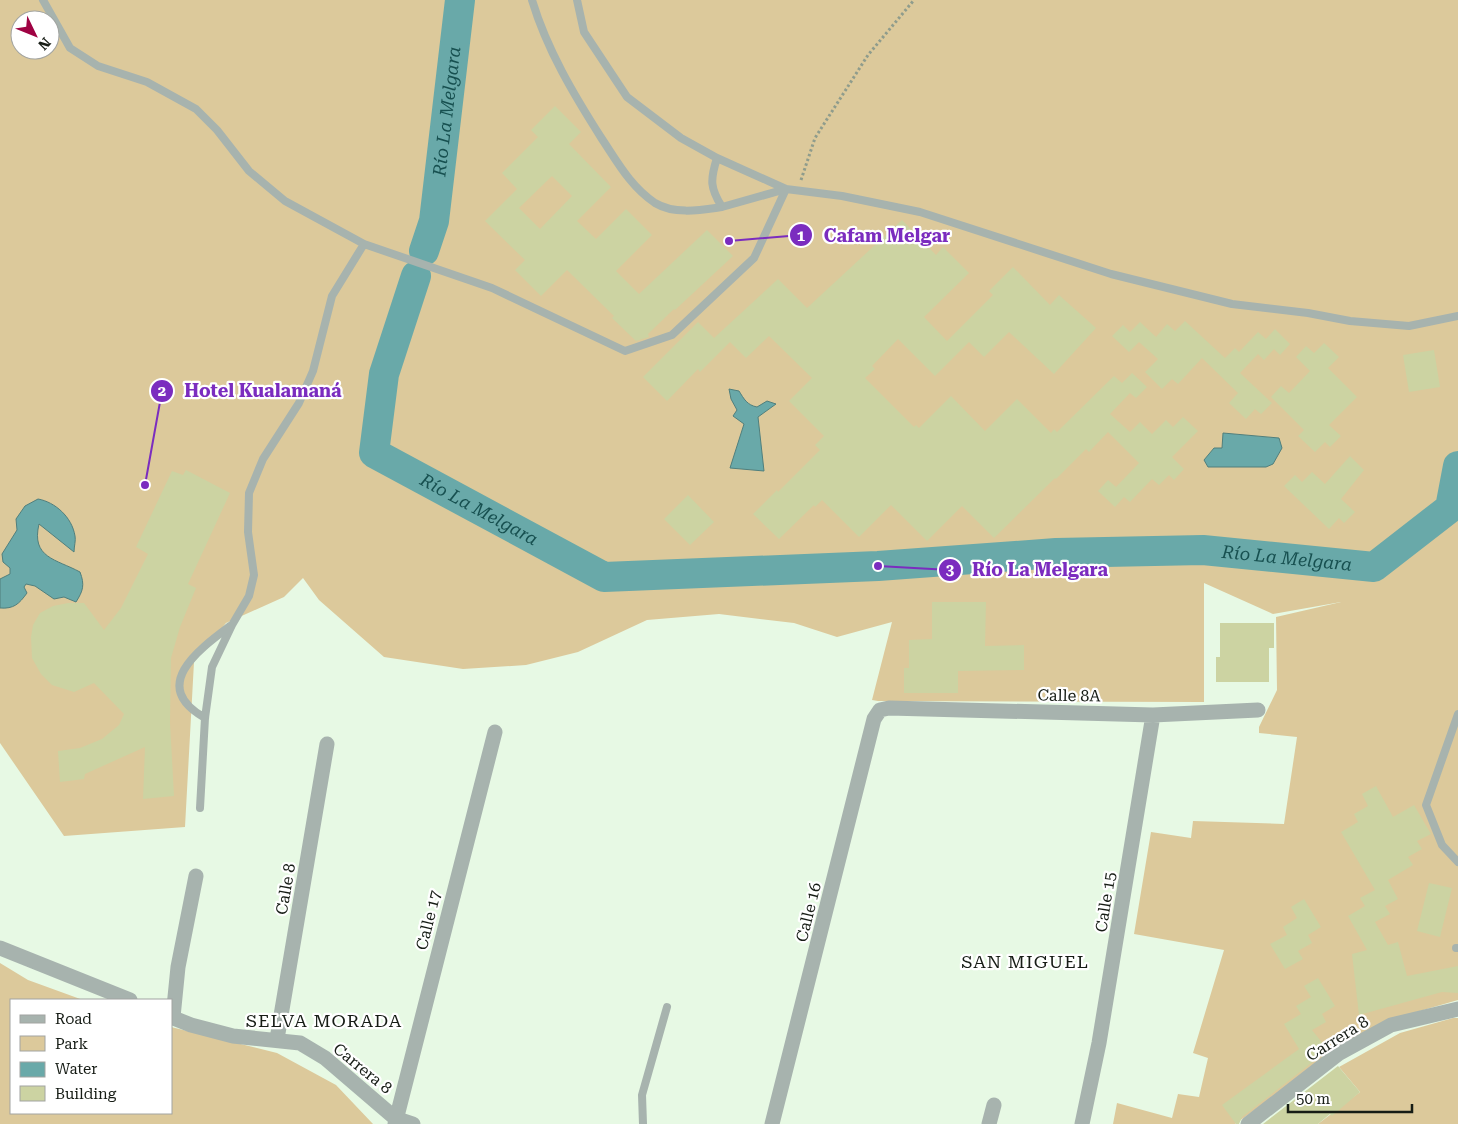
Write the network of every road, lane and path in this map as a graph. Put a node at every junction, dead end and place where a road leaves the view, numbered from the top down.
1 (43, 0) edge
2 (532, 0) edge
3 (577, 0) edge
4 (914, 0) edge
5 (717, 158) junction
6 (786, 188) junction
7 (798, 190) junction
8 (722, 207) junction
9 (364, 244) junction
10 (1458, 316) edge
11 (232, 625) junction
12 (880, 710) joint
13 (1258, 710) dead end
14 (1458, 714) edge
15 (1153, 715) junction
16 (205, 718) junction
17 (495, 732) dead end
18 (327, 744) dead end
19 (200, 808) dead end
20 (1458, 862) edge
21 (196, 876) dead end
22 (0, 948) edge
23 (128, 999) edge
24 (667, 1007) dead end
25 (1458, 1008) edge
26 (172, 1017) edge
27 (277, 1039) junction
28 (994, 1105) dead end
29 (395, 1121) edge
30 (413, 1124) edge
31 (643, 1124) edge
32 (772, 1124) edge
33 (990, 1124) edge
34 (1082, 1124) edge
35 (1248, 1124) edge

1 - 9 lane
2 - 8 lane
3 - 5 lane
4 - 7 path
5 - 6 lane
5 - 8 lane
6 - 7 lane
6 - 8 lane
6 - 9 lane
7 - 10 lane
9 - 11 lane
11 - 16 lane
11 - 16 lane
12 - 15 street, Calle 8A
12 - 32 street, Calle 16
13 - 15 street, Calle 8A
14 - 20 lane
15 - 34 street, Calle 15
16 - 19 lane
17 - 29 street, Calle 17
18 - 27 street, Calle 8
21 - 26 street
22 - 23 street
24 - 31 lane
25 - 35 street, Carrera 8
26 - 27 street, Carrera 8
27 - 29 street, Carrera 8
28 - 33 street
29 - 30 street, Carrera 8

